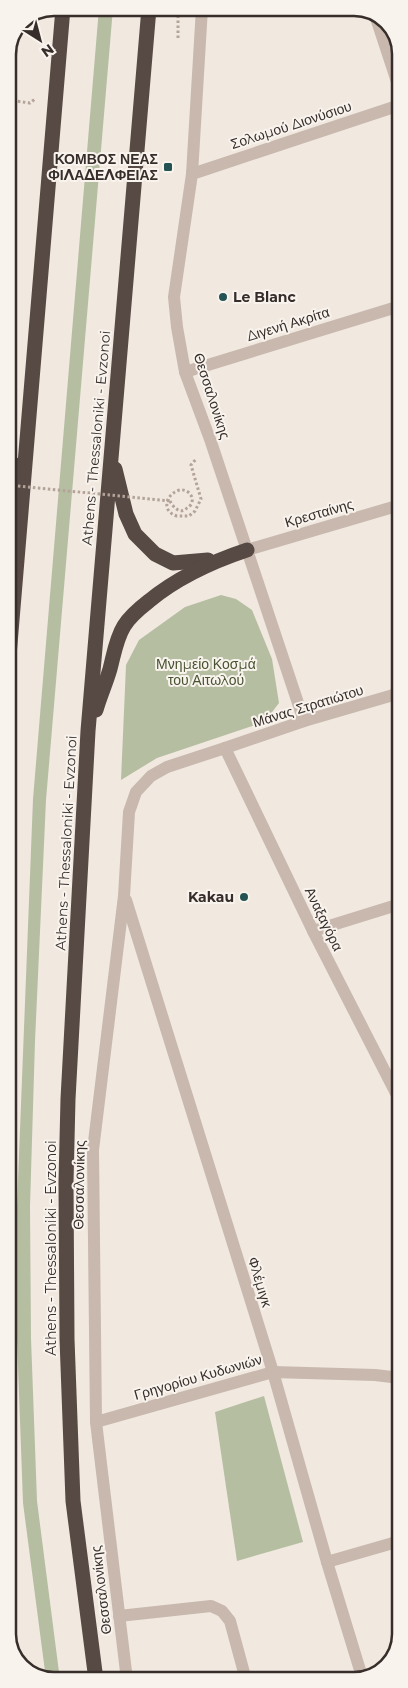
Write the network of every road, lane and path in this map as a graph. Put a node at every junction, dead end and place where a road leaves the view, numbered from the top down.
1 (62, 16) edge
2 (147, 16) edge
3 (178, 16) edge
4 (202, 16) edge
5 (178, 22) dead end
6 (378, 26) edge
7 (392, 67) edge
8 (35, 99) dead end
9 (16, 101) edge
10 (392, 108) edge
11 (192, 174) junction
12 (392, 308) edge
13 (185, 372) junction
14 (26, 442) junction
15 (211, 442) junction
16 (111, 455) junction
17 (16, 474) edge
18 (16, 485) edge
19 (168, 501) edge
20 (168, 501) edge
21 (168, 501) edge
22 (168, 501) edge
23 (392, 507) edge
24 (247, 550) junction
25 (217, 560) junction
26 (16, 568) edge
27 (392, 695) edge
28 (304, 721) junction
29 (88, 731) junction
30 (225, 748) junction
31 (124, 896) junction
32 (392, 906) edge
33 (313, 931) junction
34 (392, 1084) edge
35 (273, 1372) junction
36 (392, 1377) edge
37 (96, 1422) junction
38 (392, 1543) edge
39 (327, 1562) junction
40 (119, 1616) junction
41 (360, 1671) edge
42 (95, 1672) edge
43 (126, 1672) edge
44 (244, 1672) edge

1 - 14 highway
2 - 16 highway, Athens - Thessaloniki - Evzonoi
3 - 5 path
4 - 11 street, Θεσσαλονίκης
6 - 7 street
8 - 9 path
10 - 11 street, Σολωμού Διονύσιου
11 - 13 street, Θεσσαλονίκης
12 - 13 street, Διγενή Ακρίτα
13 - 15 street, Θεσσαλονίκης
14 - 17 highway
14 - 26 highway
15 - 19 path, bridge
15 - 24 street, Θεσσαλονίκης
16 - 25 highway
16 - 29 highway, Athens - Thessaloniki - Evzonoi
18 - 22 path, bridge
20 - 21 path, bridge
23 - 24 street, Κρεσταίνης
24 - 25 highway
24 - 28 street, Θεσσαλονίκης
25 - 29 highway
27 - 28 street, Μάνας Στρατιώτου
28 - 30 street, Μάνας Στρατιώτου
29 - 42 highway, Athens - Thessaloniki - Evzonoi
30 - 31 street, Θεσσαλονίκης
30 - 33 street, Αναξαγόρα
31 - 35 street, Φλέμιγκ
31 - 37 street, Θεσσαλονίκης
32 - 33 street
33 - 34 street, Αναξαγόρα
35 - 36 street, Γρηγορίου Κυδωνιών
35 - 37 street, Γρηγορίου Κυδωνιών
35 - 39 street, Φλέμιγκ
37 - 40 street, Θεσσαλονίκης
38 - 39 street
39 - 41 street, Φλέμιγκ
40 - 43 street, Θεσσαλονίκης
40 - 44 street

